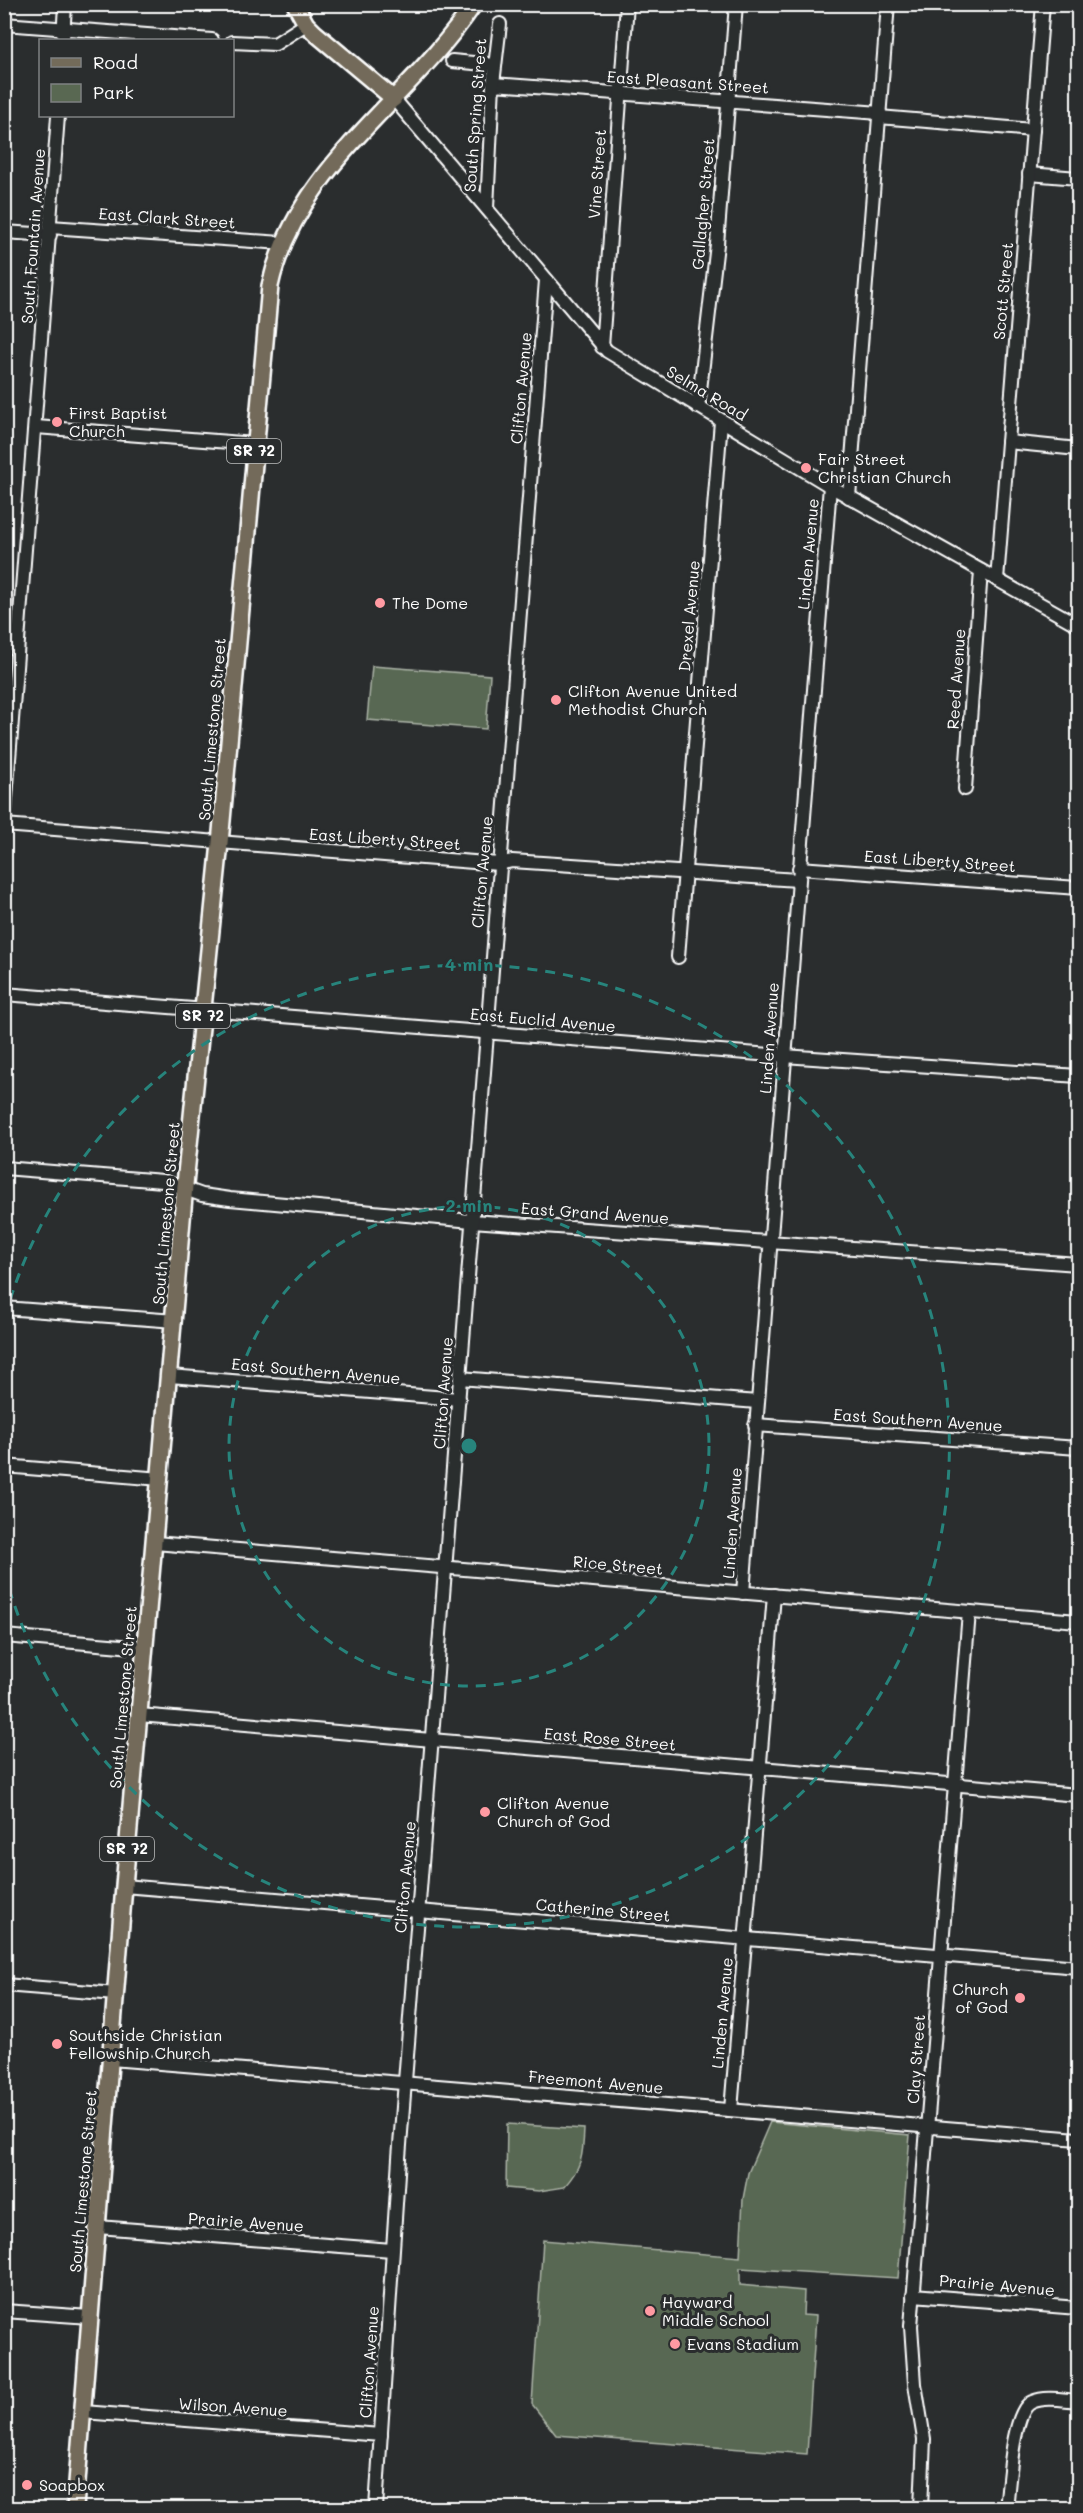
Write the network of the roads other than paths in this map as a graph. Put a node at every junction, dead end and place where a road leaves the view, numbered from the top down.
1 (66, 4) edge
2 (295, 4) edge
3 (627, 4) edge
4 (736, 4) edge
5 (888, 4) edge
6 (1043, 4) edge
7 (471, 9) edge
8 (4, 24) edge
9 (306, 24) junction
10 (500, 24) dead end
11 (64, 34) edge
12 (187, 39) edge
13 (234, 42) edge
14 (452, 61) dead end
15 (495, 65) junction
16 (493, 84) junction
17 (620, 94) junction
18 (394, 99) junction
19 (728, 102) junction
20 (880, 115) junction
21 (58, 117) edge
22 (1033, 130) junction
23 (1029, 174) junction
24 (1078, 178) edge
25 (487, 208) junction
26 (50, 231) junction
27 (4, 232) edge
28 (282, 243) junction
29 (546, 280) junction
30 (602, 347) junction
31 (698, 407) junction
32 (721, 421) junction
33 (36, 427) junction
34 (1008, 442) junction
35 (255, 444) junction
36 (1078, 449) edge
37 (830, 486) junction
38 (849, 497) junction
39 (981, 571) junction
40 (997, 580) junction
41 (1078, 625) edge
42 (965, 789) dead end
43 (4, 825) edge
44 (220, 843) junction
45 (499, 864) junction
46 (685, 873) junction
47 (799, 874) junction
48 (1078, 888) edge
49 (678, 957) dead end
50 (4, 994) edge
51 (204, 1010) junction
52 (486, 1032) junction
53 (784, 1056) junction
54 (1078, 1076) edge
55 (4, 1168) edge
56 (186, 1190) junction
57 (472, 1221) junction
58 (769, 1243) junction
59 (1078, 1264) edge
60 (4, 1308) edge
61 (175, 1322) junction
62 (170, 1376) junction
63 (460, 1377) junction
64 (459, 1399) junction
65 (757, 1402) junction
66 (755, 1425) junction
67 (1078, 1448) edge
68 (4, 1466) edge
69 (161, 1479) junction
70 (155, 1543) junction
71 (446, 1568) junction
72 (743, 1593) junction
73 (774, 1595) junction
74 (969, 1612) junction
75 (1078, 1621) edge
76 (4, 1636) edge
77 (145, 1648) junction
78 (139, 1715) junction
79 (433, 1740) junction
80 (759, 1768) junction
81 (954, 1784) junction
82 (1078, 1794) edge
83 (124, 1886) junction
84 (419, 1911) junction
85 (745, 1939) junction
86 (940, 1955) junction
87 (1078, 1967) edge
88 (4, 1985) edge
89 (116, 1994) junction
90 (111, 2059) junction
91 (405, 2083) junction
92 (730, 2110) junction
93 (927, 2127) junction
94 (1078, 2139) edge
95 (98, 2227) junction
96 (392, 2250) junction
97 (913, 2295) junction
98 (1078, 2308) edge
99 (4, 2311) edge
100 (90, 2317) junction
101 (1078, 2401) edge
102 (83, 2412) junction
103 (381, 2435) junction
104 (75, 2508) edge
105 (376, 2508) edge
106 (921, 2508) edge
107 (1006, 2508) edge

1 - 11 street
2 - 9 main road
3 - 17 street, Vine Street
4 - 19 street, Gallagher Street
5 - 20 street
6 - 22 street, Scott Street
7 - 18 main road, SR 72
8 - 11 street
9 - 13 street
9 - 18 main road
10 - 15 street, South Spring Street
11 - 12 street
14 - 15 street
15 - 16 street, South Spring Street
16 - 17 street, East Pleasant Street
16 - 25 street, South Spring Street
17 - 19 street, East Pleasant Street
17 - 30 street, Vine Street
18 - 25 street, Selma Road
18 - 28 main road, South Limestone Street / SR 72
19 - 20 street, East Pleasant Street
19 - 31 street, Gallagher Street
20 - 22 street, East Pleasant Street
20 - 38 street
21 - 26 street, South Fountain Avenue
22 - 23 street, Scott Street
23 - 24 street
23 - 34 street, Scott Street
25 - 29 street, Selma Road
26 - 27 street, East Clark Street
26 - 28 street, East Clark Street
26 - 33 street, South Fountain Avenue
28 - 35 main road, South Limestone Street / SR 72
29 - 30 street, Selma Road
29 - 45 street, Clifton Avenue
30 - 31 street, Selma Road
31 - 32 street, Selma Road
32 - 37 street, Selma Road
32 - 46 street, Drexel Avenue
33 - 35 street
33 - 43 street, South Fountain Avenue
34 - 36 street
34 - 40 street, Scott Street
35 - 44 main road, South Limestone Street / SR 72
37 - 38 street, Selma Road
37 - 47 street, Linden Avenue
38 - 39 street, Selma Road
39 - 40 street, Selma Road
39 - 42 street, Reed Avenue
40 - 41 street, Selma Road
43 - 44 street, East Liberty Street
44 - 45 street, East Liberty Street
44 - 51 main road, South Limestone Street / SR 72
45 - 46 street, East Liberty Street
45 - 52 street, Clifton Avenue
46 - 47 street, East Liberty Street
46 - 49 street, Drexel Avenue
47 - 48 street, East Liberty Street
47 - 53 street, Linden Avenue
50 - 51 street, East Euclid Avenue
51 - 52 street, East Euclid Avenue
51 - 56 main road, South Limestone Street / SR 72
52 - 53 street, East Euclid Avenue
52 - 57 street, Clifton Avenue
53 - 54 street, East Euclid Avenue
53 - 58 street, Linden Avenue
55 - 56 street, East Grand Avenue
56 - 57 street, East Grand Avenue
56 - 61 main road, South Limestone Street / SR 72
57 - 58 street, East Grand Avenue
57 - 63 street, Clifton Avenue
58 - 59 street, East Grand Avenue
58 - 65 street, Linden Avenue
60 - 61 street
61 - 62 main road, South Limestone Street / SR 72
62 - 64 street, East Southern Avenue
62 - 69 main road, South Limestone Street / SR 72
63 - 64 street, Clifton Avenue
63 - 65 street
64 - 71 street, Clifton Avenue
65 - 66 street, Linden Avenue
66 - 67 street, East Southern Avenue
66 - 72 street, Linden Avenue
68 - 69 street
69 - 70 main road, South Limestone Street / SR 72
70 - 71 street, Rice Street
70 - 77 main road, South Limestone Street / SR 72
71 - 72 street, Rice Street
71 - 79 street, Clifton Avenue
72 - 73 street, Rice Street
73 - 74 street, Rice Street
73 - 80 street, Linden Avenue
74 - 75 street, Rice Street
74 - 81 street, Clay Street
76 - 77 street
77 - 78 main road, South Limestone Street / SR 72
78 - 79 street, East Rose Street
78 - 83 main road, South Limestone Street / SR 72
79 - 80 street, East Rose Street
79 - 84 street, Clifton Avenue
80 - 81 street, East Rose Street
80 - 85 street, Linden Avenue
81 - 82 street, East Rose Street
81 - 86 street, Clay Street
83 - 84 street, Catherine Street
83 - 89 main road, South Limestone Street / SR 72
84 - 85 street, Catherine Street
84 - 91 street, Clifton Avenue
85 - 86 street, Catherine Street
85 - 92 street, Linden Avenue
86 - 87 street, Catherine Street
86 - 93 street, Clay Street
88 - 89 street
89 - 90 main road, South Limestone Street / SR 72
90 - 91 street, Freemont Avenue
90 - 95 main road, South Limestone Street / SR 72
91 - 92 street, Freemont Avenue
91 - 96 street, Clifton Avenue
92 - 93 street, Freemont Avenue
93 - 94 street, Freemont Avenue
93 - 97 street, Clay Street
95 - 96 street, Prairie Avenue
95 - 100 main road, South Limestone Street / SR 72
96 - 103 street, Clifton Avenue
97 - 98 street, Prairie Avenue
97 - 106 street, Clay Street
99 - 100 street
100 - 102 main road, South Limestone Street / SR 72
101 - 107 street
102 - 103 street, Wilson Avenue
102 - 104 main road, South Limestone Street / SR 72
103 - 105 street, Clifton Avenue

